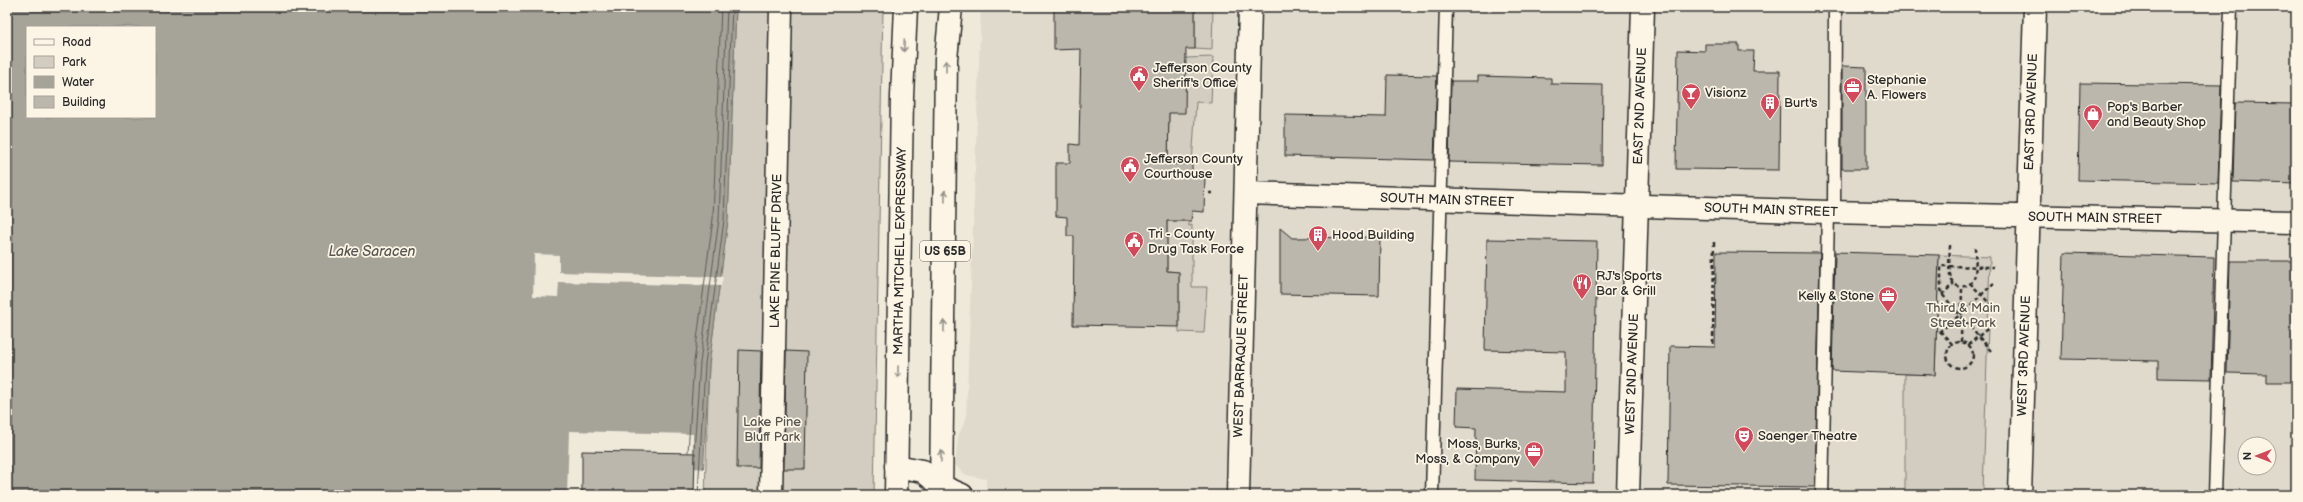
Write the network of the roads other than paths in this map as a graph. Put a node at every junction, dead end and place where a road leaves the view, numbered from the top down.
1 (782, 7) edge
2 (906, 7) edge
3 (951, 7) edge
4 (1250, 7) edge
5 (1446, 7) edge
6 (1643, 7) edge
7 (1835, 7) edge
8 (2034, 7) edge
9 (2231, 7) edge
10 (1246, 193) junction
11 (1441, 201) junction
12 (1637, 205) junction
13 (1831, 212) junction
14 (2028, 217) junction
15 (2225, 221) junction
16 (2296, 222) edge
17 (896, 466) junction
18 (941, 491) edge
19 (771, 495) edge
20 (896, 495) edge
21 (962, 495) edge
22 (1238, 495) edge
23 (1432, 495) edge
24 (1628, 495) edge
25 (1822, 495) edge
26 (2020, 495) edge
27 (2215, 495) edge

1 - 19 main road, LAKE PINE BLUFF DRIVE
2 -> 17 main road, MARTHA MITCHELL EXPRESSWAY
18 -> 3 main road, US 65B
4 - 10 main road, WEST BARRAQUE STREET
5 - 11 lane
6 - 12 main road, EAST 2ND AVENUE
7 - 13 lane
8 - 14 main road, EAST 3RD AVENUE
9 - 15 lane
10 - 11 main road, SOUTH MAIN STREET
10 - 22 main road, WEST BARRAQUE STREET
11 - 12 main road, SOUTH MAIN STREET
11 - 23 lane
12 - 13 main road, SOUTH MAIN STREET
12 - 24 main road, WEST 2ND AVENUE
13 - 14 main road, SOUTH MAIN STREET
13 - 25 lane
14 - 15 main road, SOUTH MAIN STREET
14 - 26 main road, WEST 3RD AVENUE
15 - 16 main road, SOUTH MAIN STREET
15 - 27 lane
17 - 18 main road
17 - 20 main road, MARTHA MITCHELL EXPRESSWAY
18 - 21 main road

